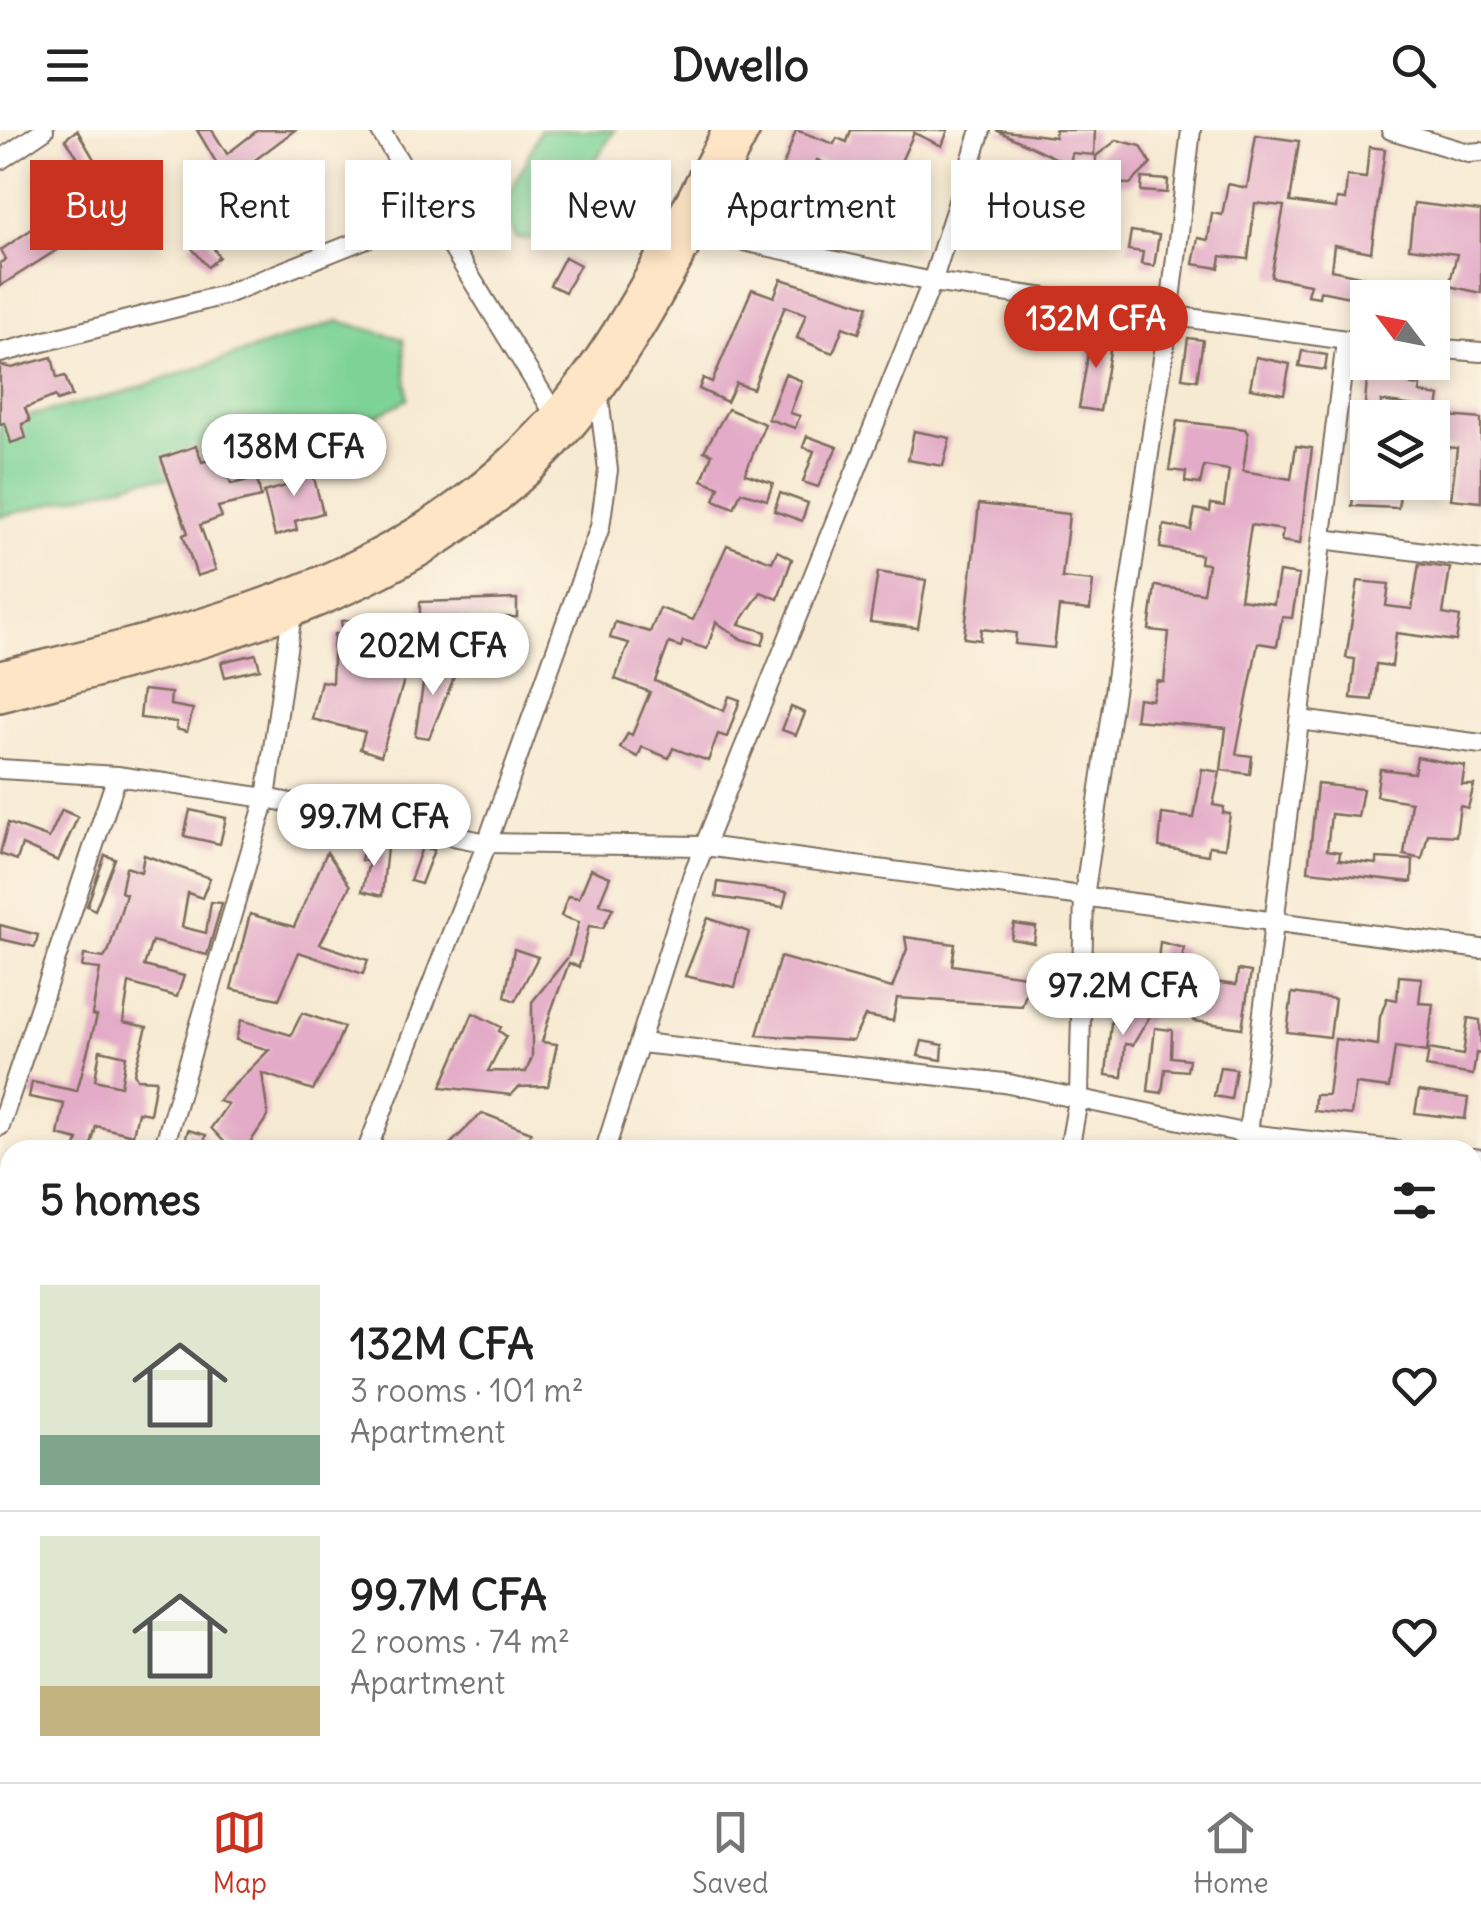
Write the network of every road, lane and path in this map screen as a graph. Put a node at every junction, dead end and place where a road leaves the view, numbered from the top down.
1 (44, 130) edge
2 (380, 130) edge
3 (726, 130) edge
4 (747, 130) edge
5 (981, 130) edge
6 (1191, 130) edge
7 (1391, 130) edge
8 (1481, 152) edge
9 (0, 160) edge
10 (398, 160) edge
11 (684, 227) junction
12 (345, 247) edge
13 (453, 250) edge
14 (932, 282) junction
15 (1169, 317) junction
16 (1346, 341) junction
17 (1350, 341) edge
18 (1450, 349) edge
19 (1481, 352) edge
20 (0, 353) edge
21 (591, 385) junction
22 (554, 412) junction
23 (1322, 539) junction
24 (1481, 559) edge
25 (292, 614) junction
26 (0, 674) edge
27 (0, 699) edge
28 (1300, 720) junction
29 (1481, 744) edge
30 (0, 769) edge
31 (117, 776) junction
32 (266, 798) junction
33 (488, 842) junction
34 (705, 846) junction
35 (1084, 897) junction
36 (1276, 920) junction
37 (1481, 949) edge
38 (641, 1043) junction
39 (1079, 1096) junction
40 (0, 1126) edge
41 (166, 1140) edge
42 (372, 1140) edge
43 (608, 1140) edge
44 (1070, 1140) edge
45 (1240, 1140) edge
46 (1247, 1140) edge

1 - 9 street
2 - 10 street
3 - 11 street
4 - 11 street
5 - 14 street
6 - 15 street
7 - 8 street
11 - 14 street
11 - 21 street
12 - 20 street
13 - 22 street
14 - 15 street
14 - 34 street
15 - 16 street
15 - 35 street
16 - 17 street
16 - 23 street
18 - 19 street
21 - 22 street
21 - 25 street
21 - 33 street
22 - 26 street
23 - 24 street
23 - 28 street
25 - 27 street
25 - 32 street
28 - 29 street
28 - 36 street
30 - 31 street
31 - 32 street
31 - 40 street
32 - 33 street
32 - 41 street
33 - 34 street
33 - 42 street
34 - 35 street
34 - 38 street
35 - 36 street
35 - 39 street
36 - 37 street
36 - 46 street
38 - 39 street
38 - 43 street
39 - 44 street
39 - 45 street

